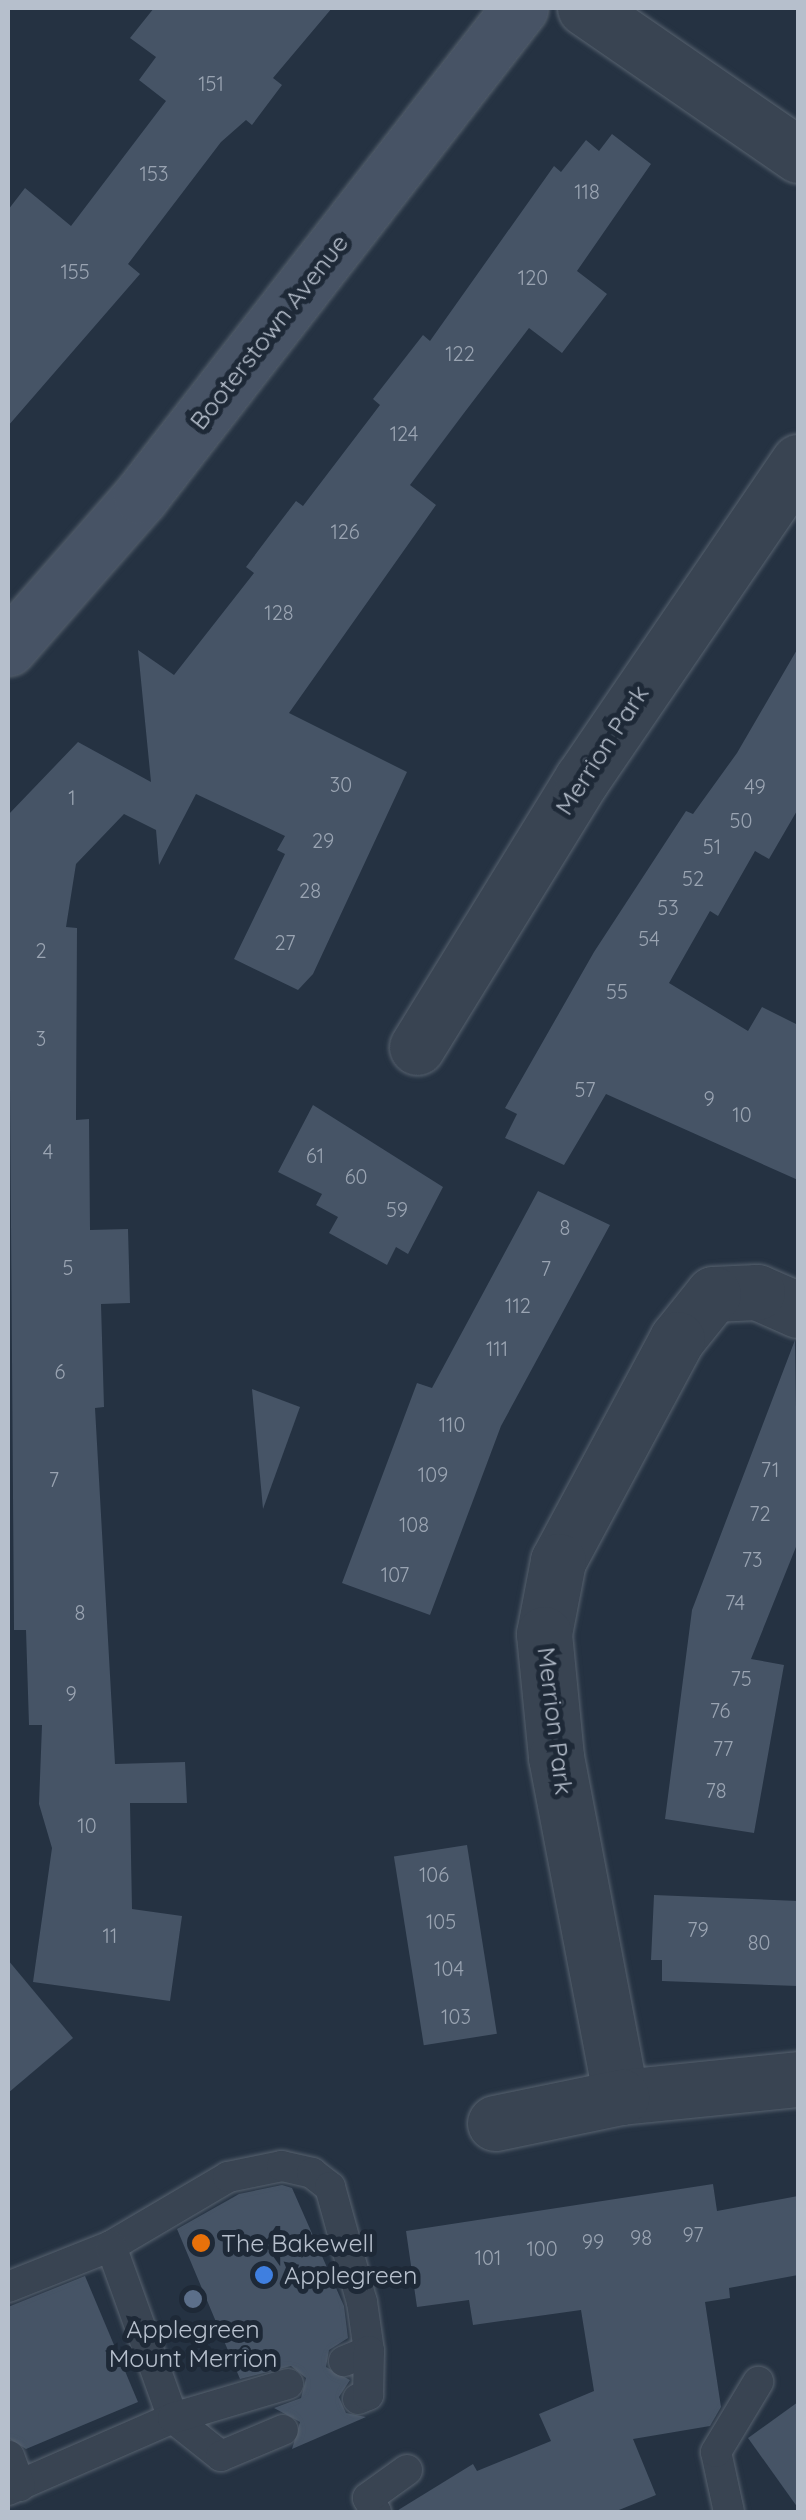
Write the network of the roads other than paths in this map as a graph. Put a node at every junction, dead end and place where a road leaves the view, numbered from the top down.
1 (520, 8) edge
2 (585, 8) edge
3 (798, 155) edge
4 (798, 462) edge
5 (8, 648) edge
6 (416, 1047) dead end
7 (798, 1310) edge
8 (798, 2079) edge
9 (620, 2097) junction
10 (495, 2123) dead end
11 (111, 2246) junction
12 (22, 2288) edge
13 (758, 2382) dead end
14 (288, 2384) dead end
15 (358, 2398) dead end
16 (173, 2418) junction
17 (283, 2430) dead end
18 (9, 2456) edge
19 (407, 2470) dead end
20 (14, 2488) edge
21 (376, 2512) edge
22 (728, 2512) edge

1 - 5 street, Booterstown Avenue
2 - 3 street
4 - 6 street, Merrion Park
7 - 9 street, Merrion Park
8 - 9 street
9 - 10 street
11 - 12 lane
11 - 15 lane
11 - 16 lane
13 - 22 lane
14 - 16 lane
16 - 17 lane
16 - 20 lane
18 - 20 lane
19 - 21 lane

